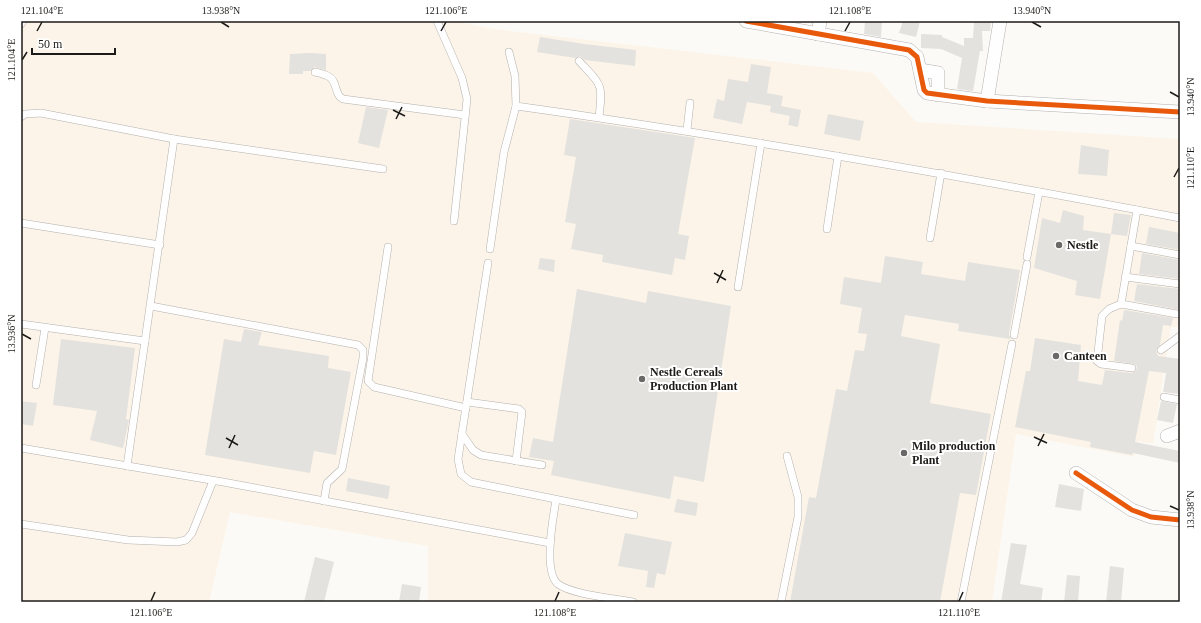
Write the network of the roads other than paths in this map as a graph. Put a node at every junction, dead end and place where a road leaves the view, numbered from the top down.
1 (23, 21) edge
2 (437, 21) edge
3 (746, 21) edge
4 (820, 21) edge
5 (1000, 21) edge
6 (767, 23) edge
7 (21, 24) edge
8 (818, 34) junction
9 (509, 52) dead end
10 (579, 61) dead end
11 (920, 70) junction
12 (315, 72) dead end
13 (938, 95) junction
14 (987, 101) junction
15 (690, 103) dead end
16 (516, 106) junction
17 (1180, 112) edge
18 (465, 115) junction
19 (21, 117) edge
20 (599, 117) junction
21 (687, 130) junction
22 (174, 139) junction
23 (761, 143) junction
24 (838, 156) junction
25 (383, 169) dead end
26 (941, 173) junction
27 (1039, 192) junction
28 (1137, 210) junction
29 (1180, 218) edge
30 (454, 221) dead end
31 (21, 223) edge
32 (827, 228) dead end
33 (930, 238) dead end
34 (160, 245) junction
35 (1131, 246) junction
36 (388, 247) dead end
37 (490, 248) dead end
38 (1180, 255) edge
39 (488, 263) dead end
40 (1125, 277) junction
41 (1180, 284) edge
42 (738, 287) dead end
43 (1121, 304) junction
44 (151, 306) junction
45 (1177, 314) dead end
46 (21, 324) edge
47 (45, 328) junction
48 (1014, 335) dead end
49 (1180, 336) edge
50 (145, 341) junction
51 (1012, 344) dead end
52 (1161, 350) dead end
53 (1132, 368) dead end
54 (36, 385) dead end
55 (1164, 397) dead end
56 (1180, 400) edge
57 (466, 405) junction
58 (1180, 431) edge
59 (462, 434) junction
60 (1167, 436) dead end
61 (21, 448) edge
62 (787, 456) dead end
63 (516, 461) junction
64 (542, 465) dead end
65 (127, 466) junction
66 (1076, 473) dead end
67 (213, 481) junction
68 (556, 500) junction
69 (324, 501) junction
70 (634, 515) dead end
71 (1180, 520) edge
72 (21, 524) edge
73 (550, 543) junction
74 (633, 602) edge
75 (781, 602) edge
76 (961, 602) edge

1 - 7 lane
2 - 18 lane
3 - 6 street
4 - 8 street
5 - 14 street
6 - 8 street
8 - 11 street
9 - 16 lane
10 - 20 lane
11 - 13 street
11 - 13 street
12 - 18 lane
13 - 14 street
14 - 17 street
15 - 21 lane
16 - 20 lane
16 - 37 lane
18 - 30 lane
19 - 22 lane
20 - 21 lane
21 - 23 lane
22 - 25 lane
22 - 34 lane
23 - 24 lane
23 - 42 lane
24 - 26 lane
24 - 32 lane
26 - 27 lane
26 - 33 lane
27 - 28 lane
27 - 48 lane
28 - 29 lane
28 - 35 lane
31 - 34 lane
34 - 44 lane
35 - 38 lane
35 - 40 lane
36 - 57 lane
39 - 57 lane
40 - 41 lane
40 - 43 lane
43 - 45 lane
43 - 53 lane
44 - 50 lane
44 - 69 lane
46 - 47 lane
47 - 50 lane
47 - 54 lane
49 - 52 lane
50 - 65 lane
51 - 76 lane
55 - 56 lane
57 - 59 lane
57 - 63 lane
58 - 60 street
59 - 63 lane
59 - 68 lane
61 - 65 lane
62 - 75 lane
63 - 64 lane
65 - 67 lane
66 - 71 street
67 - 69 lane
67 - 72 lane
68 - 70 lane
68 - 73 lane
69 - 73 lane
73 - 74 lane

